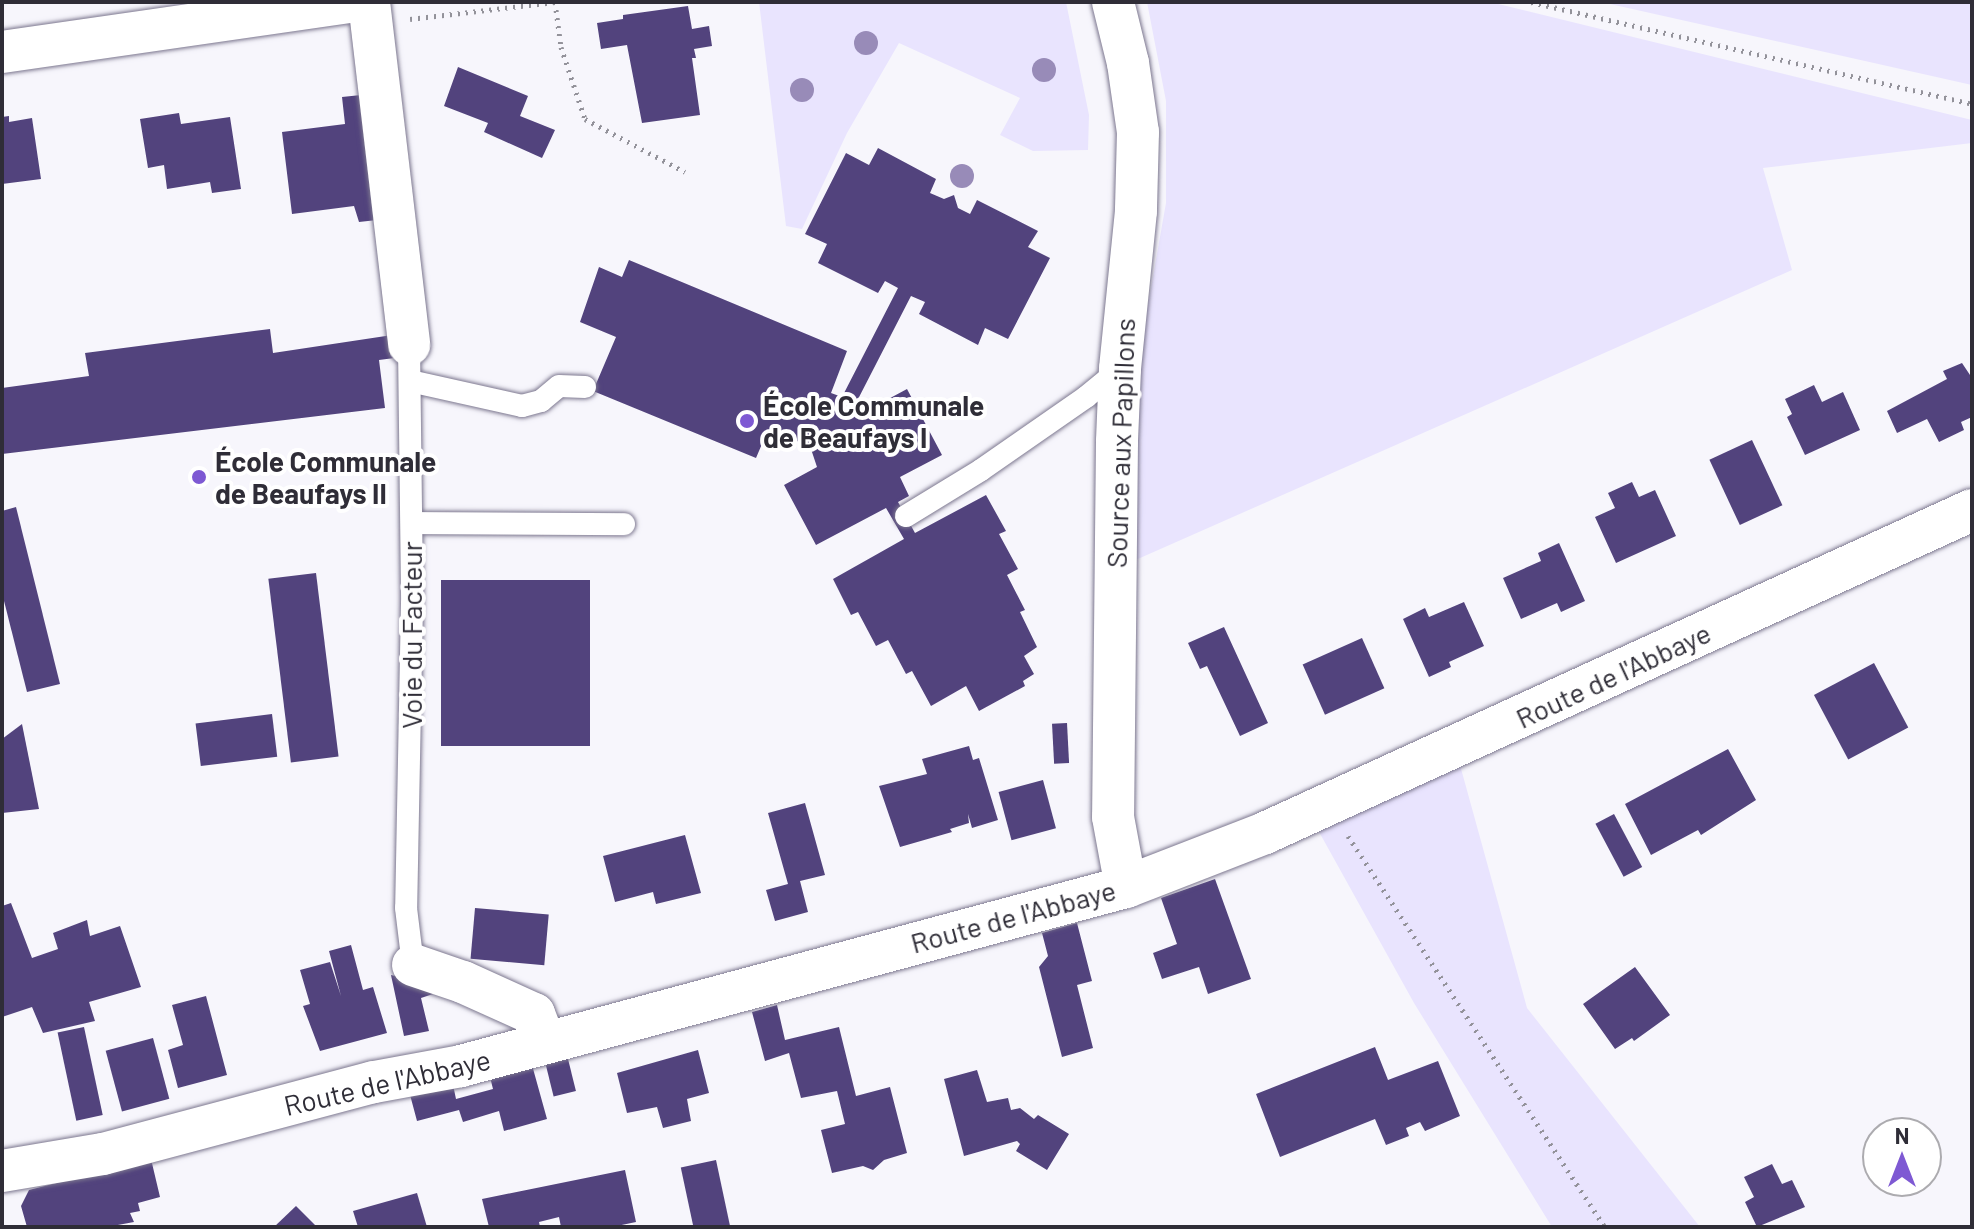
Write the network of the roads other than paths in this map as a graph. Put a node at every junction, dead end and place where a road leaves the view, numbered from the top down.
1 (349, 2) edge
2 (1113, 2) edge
3 (385, 8) edge
4 (2, 52) edge
5 (409, 363) junction
6 (1120, 369) junction
7 (585, 387) dead end
8 (1972, 510) edge
9 (906, 516) dead end
10 (412, 523) junction
11 (624, 524) dead end
12 (1126, 887) junction
13 (413, 965) joint
14 (545, 1042) junction
15 (2, 1171) edge

1 - 4 street
2 - 6 street, Source aux Papillons
3 - 5 street, Voie du Facteur
5 - 7 lane
5 - 10 lane, Voie du Facteur
6 - 9 lane
6 - 12 street, Source aux Papillons
8 - 12 street, Route de l'Abbaye
10 - 11 lane
10 - 13 lane, Voie du Facteur
12 - 14 street, Route de l'Abbaye
13 - 14 street, Voie du Facteur
14 - 15 street, Route de l'Abbaye

